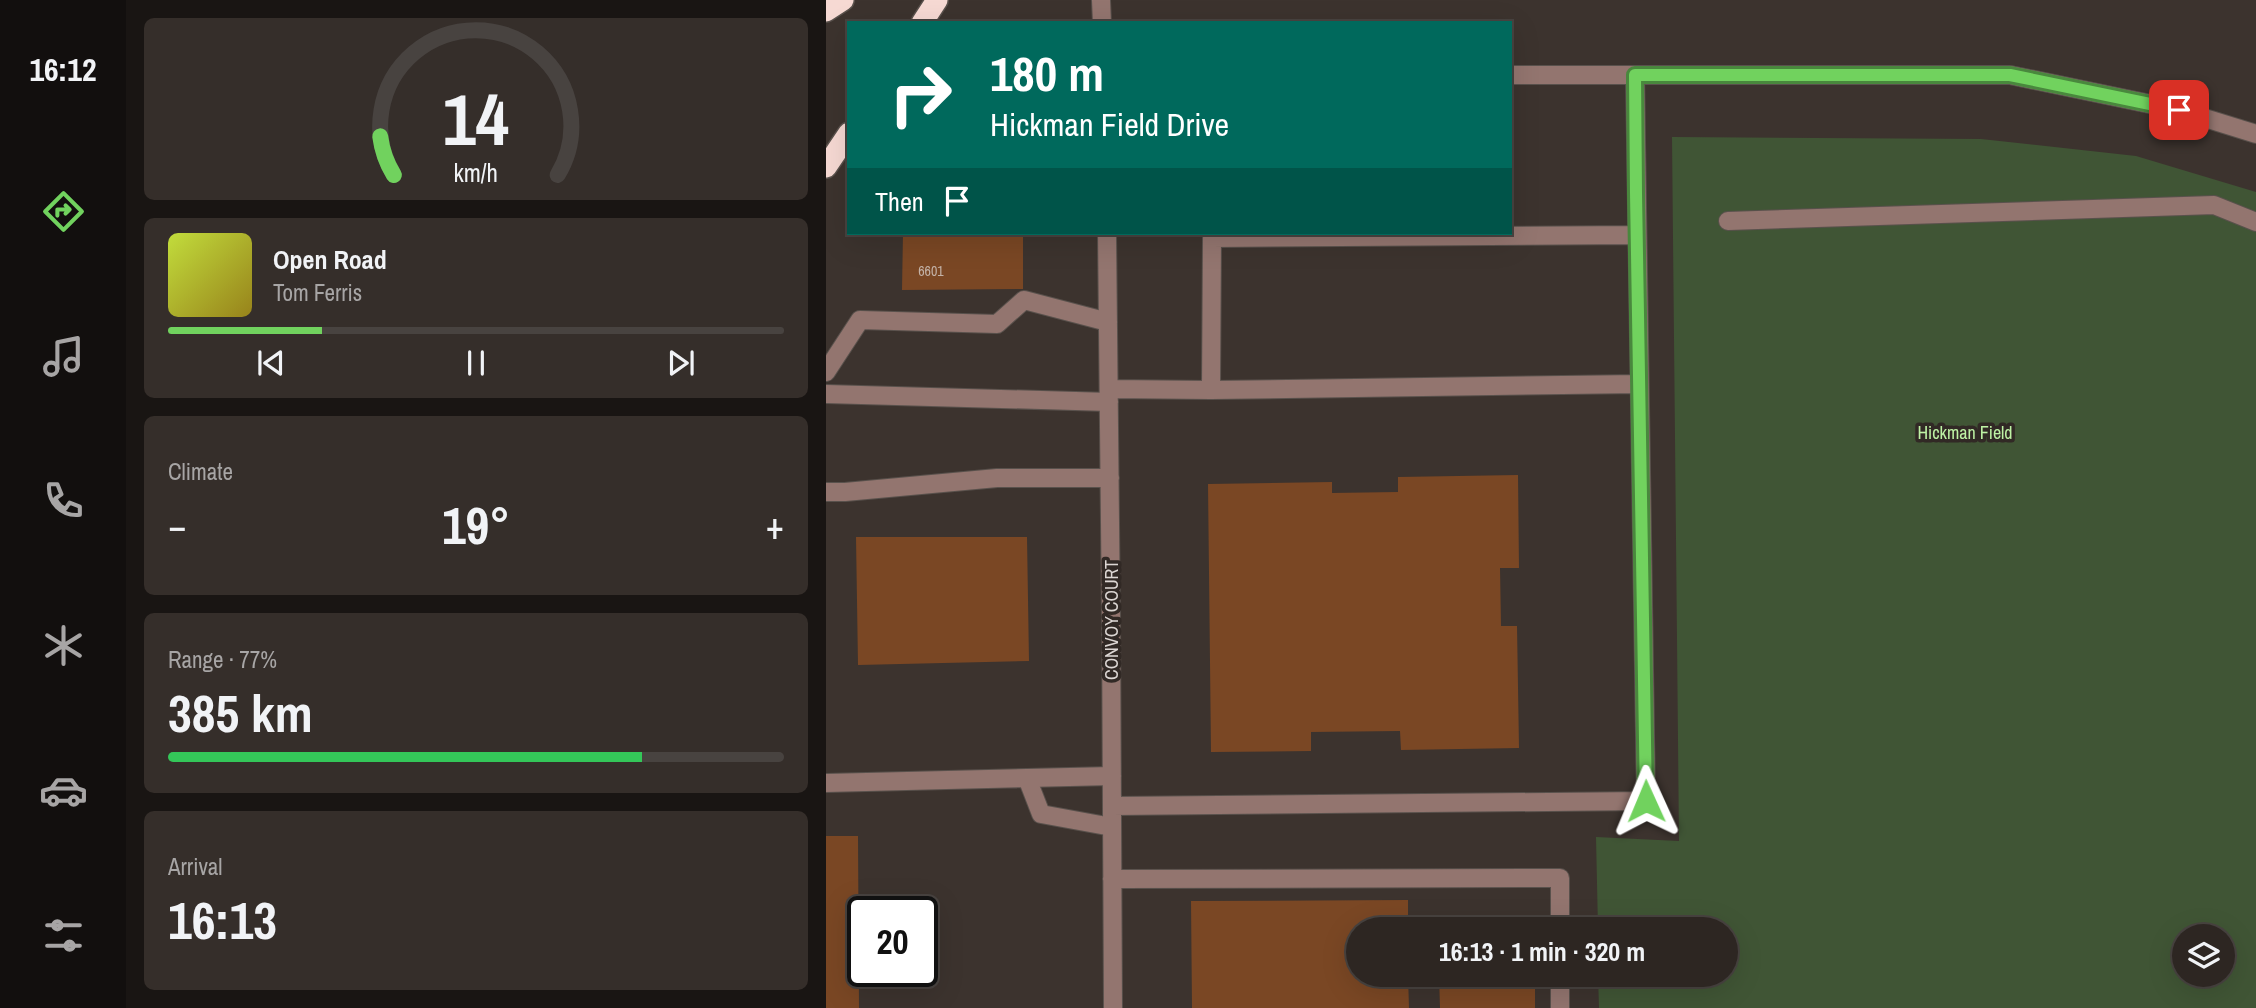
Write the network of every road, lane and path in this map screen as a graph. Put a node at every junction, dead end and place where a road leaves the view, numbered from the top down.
1 (843, 0) edge
2 (937, 0) edge
3 (1101, 0) edge
4 (826, 11) edge
5 (923, 21) edge
6 (1102, 21) edge
7 (1512, 75) edge
8 (1635, 75) junction
9 (2256, 134) edge
10 (847, 135) edge
11 (826, 167) edge
12 (1728, 221) dead end
13 (2256, 222) edge
14 (1107, 235) edge
15 (1636, 235) junction
16 (1108, 322) junction
17 (826, 372) edge
18 (1639, 384) junction
19 (1211, 390) junction
20 (826, 394) edge
21 (1109, 396) junction
22 (1110, 478) junction
23 (826, 492) edge
24 (1112, 776) junction
25 (1027, 778) junction
26 (826, 783) edge
27 (1112, 806) junction
28 (1112, 827) junction
29 (1112, 879) junction
30 (1560, 917) edge
31 (1560, 987) edge
32 (1113, 1008) edge
33 (1560, 1008) edge

1 - 4 highway
2 - 5 highway
3 - 6 street
7 - 8 street
8 - 9 street
8 - 15 street
10 - 11 highway
12 - 13 street
14 - 16 street, CONVOY COURT
15 - 18 street
15 - 19 street
16 - 17 street
16 - 21 street, CONVOY COURT
18 - 19 street
18 - 27 street
19 - 21 street
20 - 21 street
21 - 22 street, CONVOY COURT
22 - 23 street
22 - 24 street, CONVOY COURT
24 - 25 street
24 - 27 street, CONVOY COURT
25 - 26 street
25 - 28 street
27 - 28 street, CONVOY COURT
28 - 29 street, CONVOY COURT
29 - 30 street
29 - 32 street, CONVOY COURT
31 - 33 street

